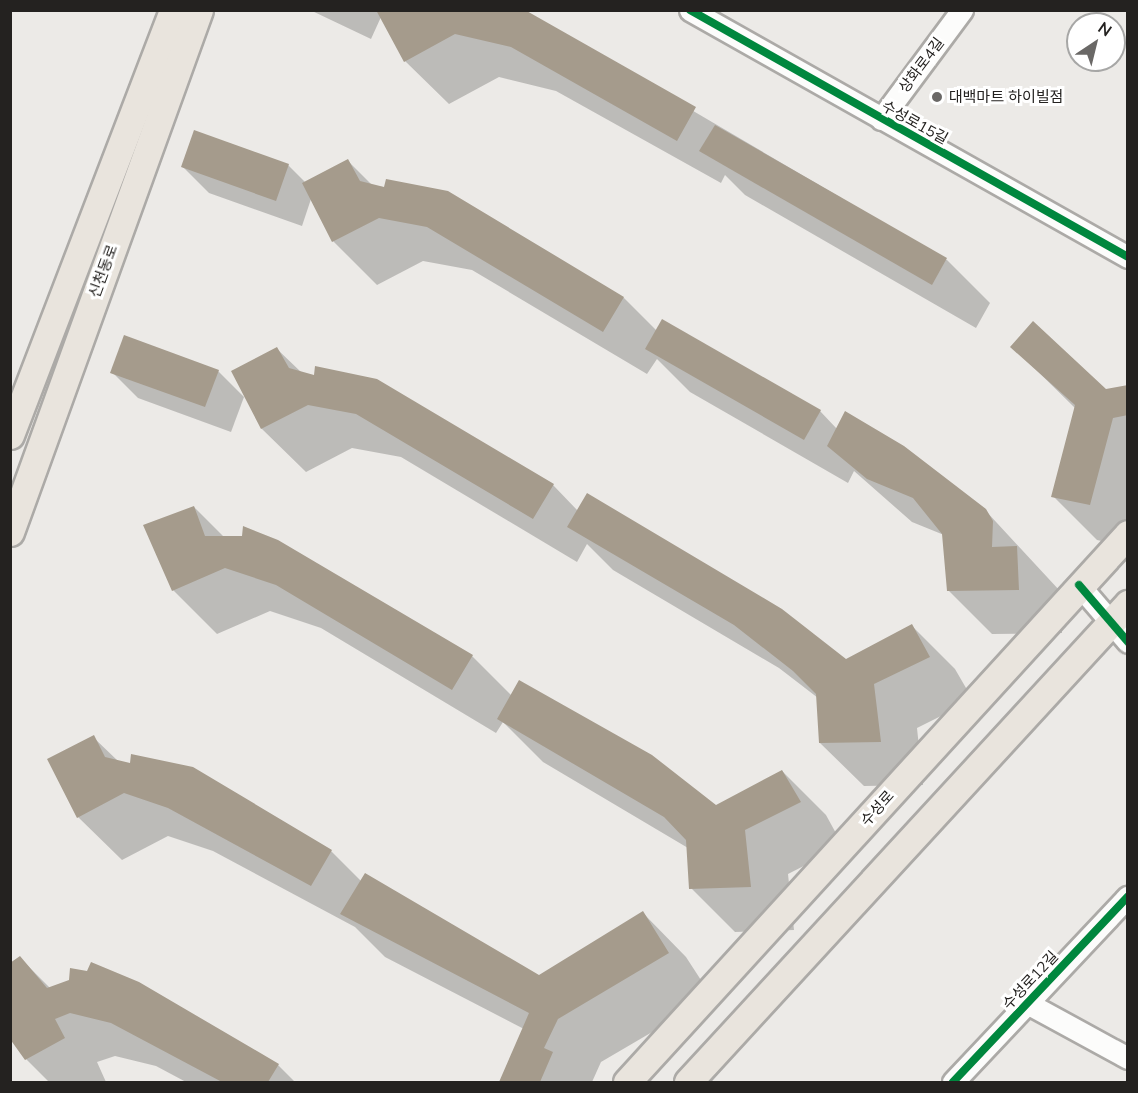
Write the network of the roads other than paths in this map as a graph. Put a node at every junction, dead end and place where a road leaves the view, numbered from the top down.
1 (173, 10) edge
2 (199, 10) edge
3 (690, 10) edge
4 (962, 10) edge
5 (881, 119) junction
6 (1128, 257) edge
7 (10, 435) edge
8 (10, 532) edge
9 (1128, 534) edge
10 (1079, 585) junction
11 (1122, 623) edge
12 (1128, 896) edge
13 (1120, 917) edge
14 (1027, 1003) junction
15 (1128, 1058) edge
16 (627, 1083) edge
17 (688, 1083) edge
18 (953, 1083) edge

1 - 7 main road, 신천동로
2 - 8 main road, 신천동로
3 - 5 street, 수성로15길
4 - 5 street, 상화로4길
5 - 6 street, 수성로15길
9 - 10 main road, 수성로
10 - 11 street
10 - 16 main road, 수성로
11 - 17 main road
12 - 13 street, 수성로12길
13 - 14 street, 수성로12길
14 - 15 street, 수성로12길
14 - 18 street, 수성로12길

